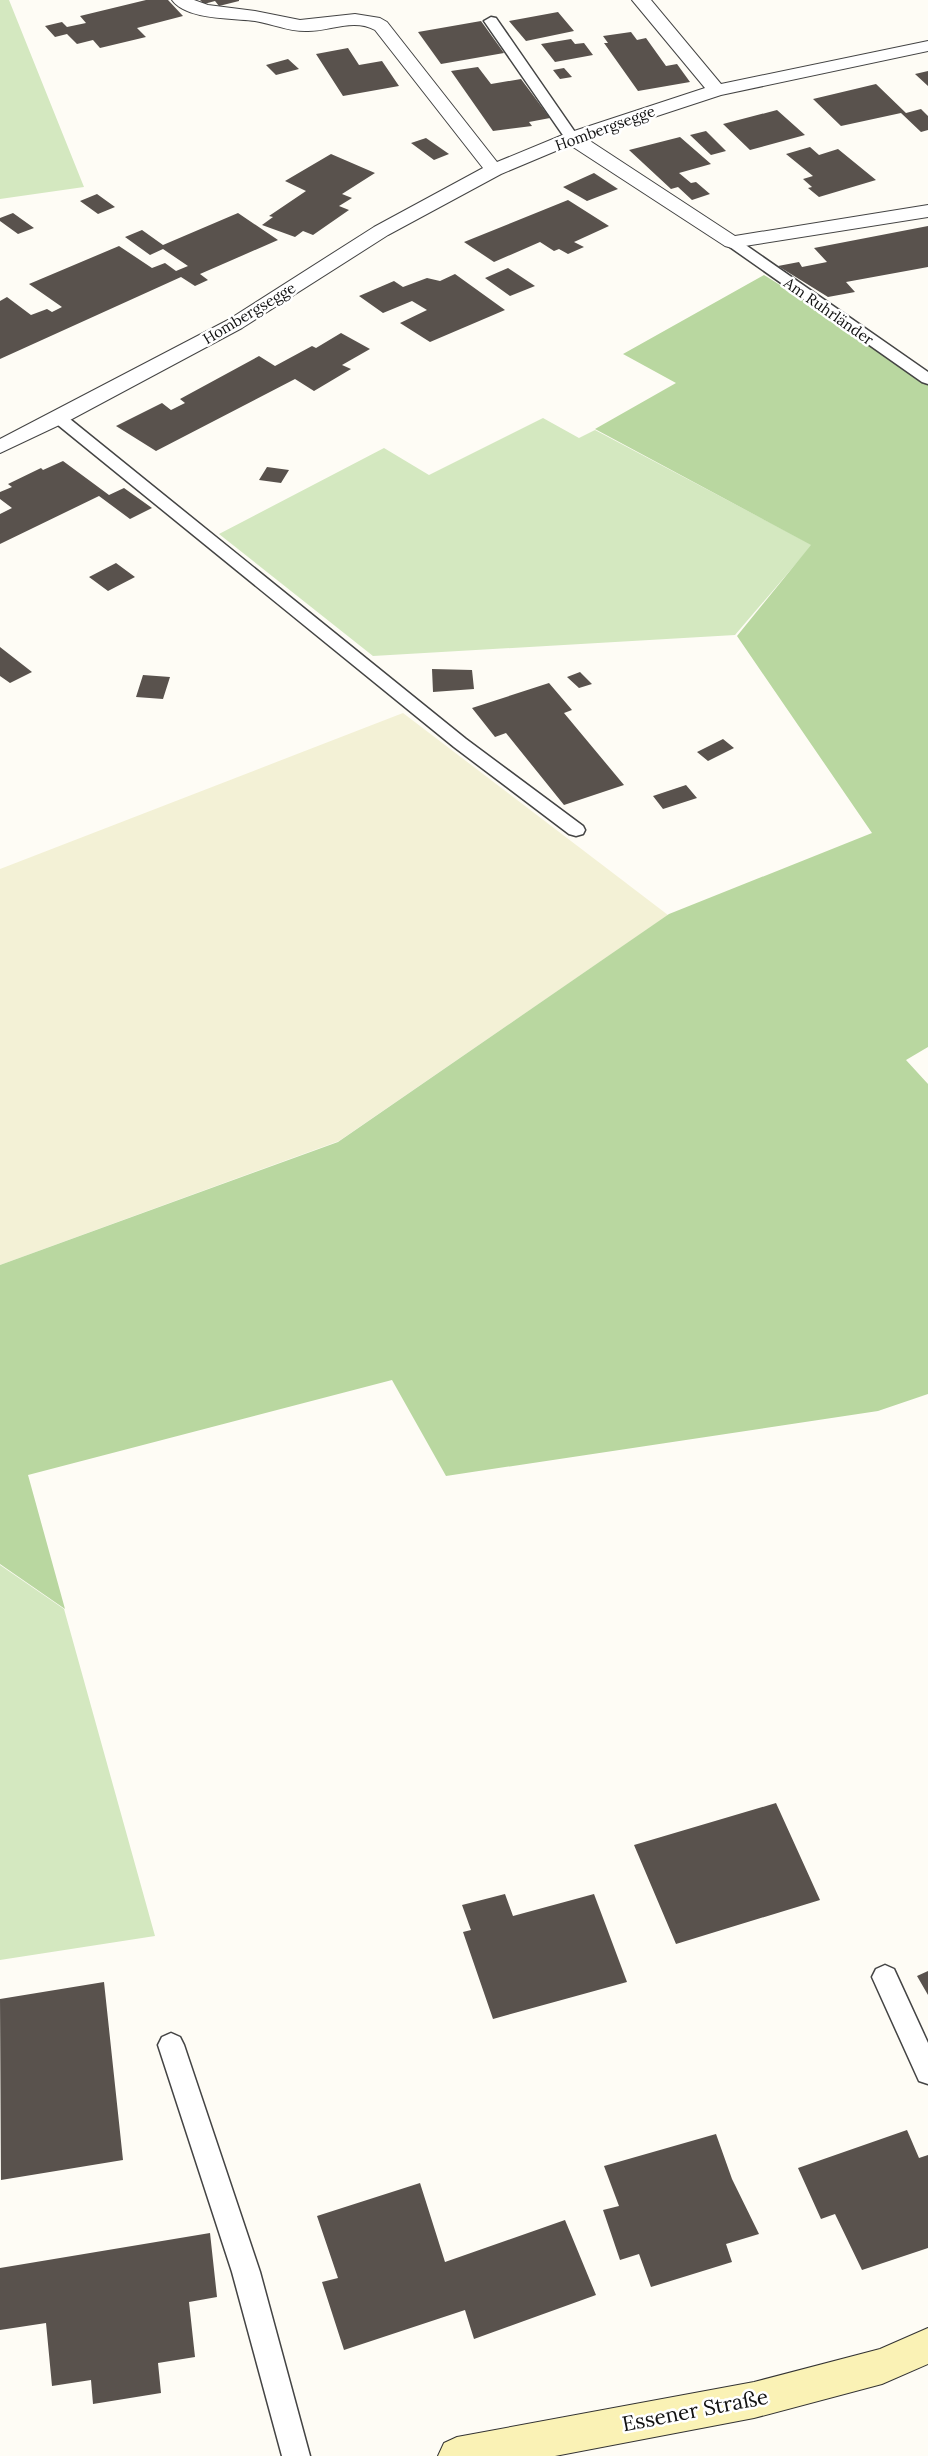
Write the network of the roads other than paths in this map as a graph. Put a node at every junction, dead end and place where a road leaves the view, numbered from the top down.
1 (181, 0) edge
2 (641, 0) edge
3 (492, 22) dead end
4 (928, 46) edge
5 (717, 90) junction
6 (572, 138) junction
7 (494, 170) junction
8 (928, 211) edge
9 (732, 242) junction
10 (928, 378) edge
11 (59, 418) junction
12 (0, 447) edge
13 (576, 830) dead end
14 (885, 1977) dead end
15 (171, 2045) dead end
16 (928, 2072) edge
17 (928, 2346) edge
18 (296, 2456) edge
19 (457, 2456) edge

1 - 7 street
2 - 5 street
3 - 6 lane
4 - 5 street, Hombergsegge
5 - 6 street, Hombergsegge
6 - 7 street, Hombergsegge
6 - 9 street, Am Ruhrländer
7 - 11 street, Hombergsegge
8 - 9 street
9 - 10 lane, Am Ruhrländer
11 - 12 street, Hombergsegge
11 - 13 lane
14 - 16 lane
15 - 18 lane
17 - 19 street, Essener Straße

